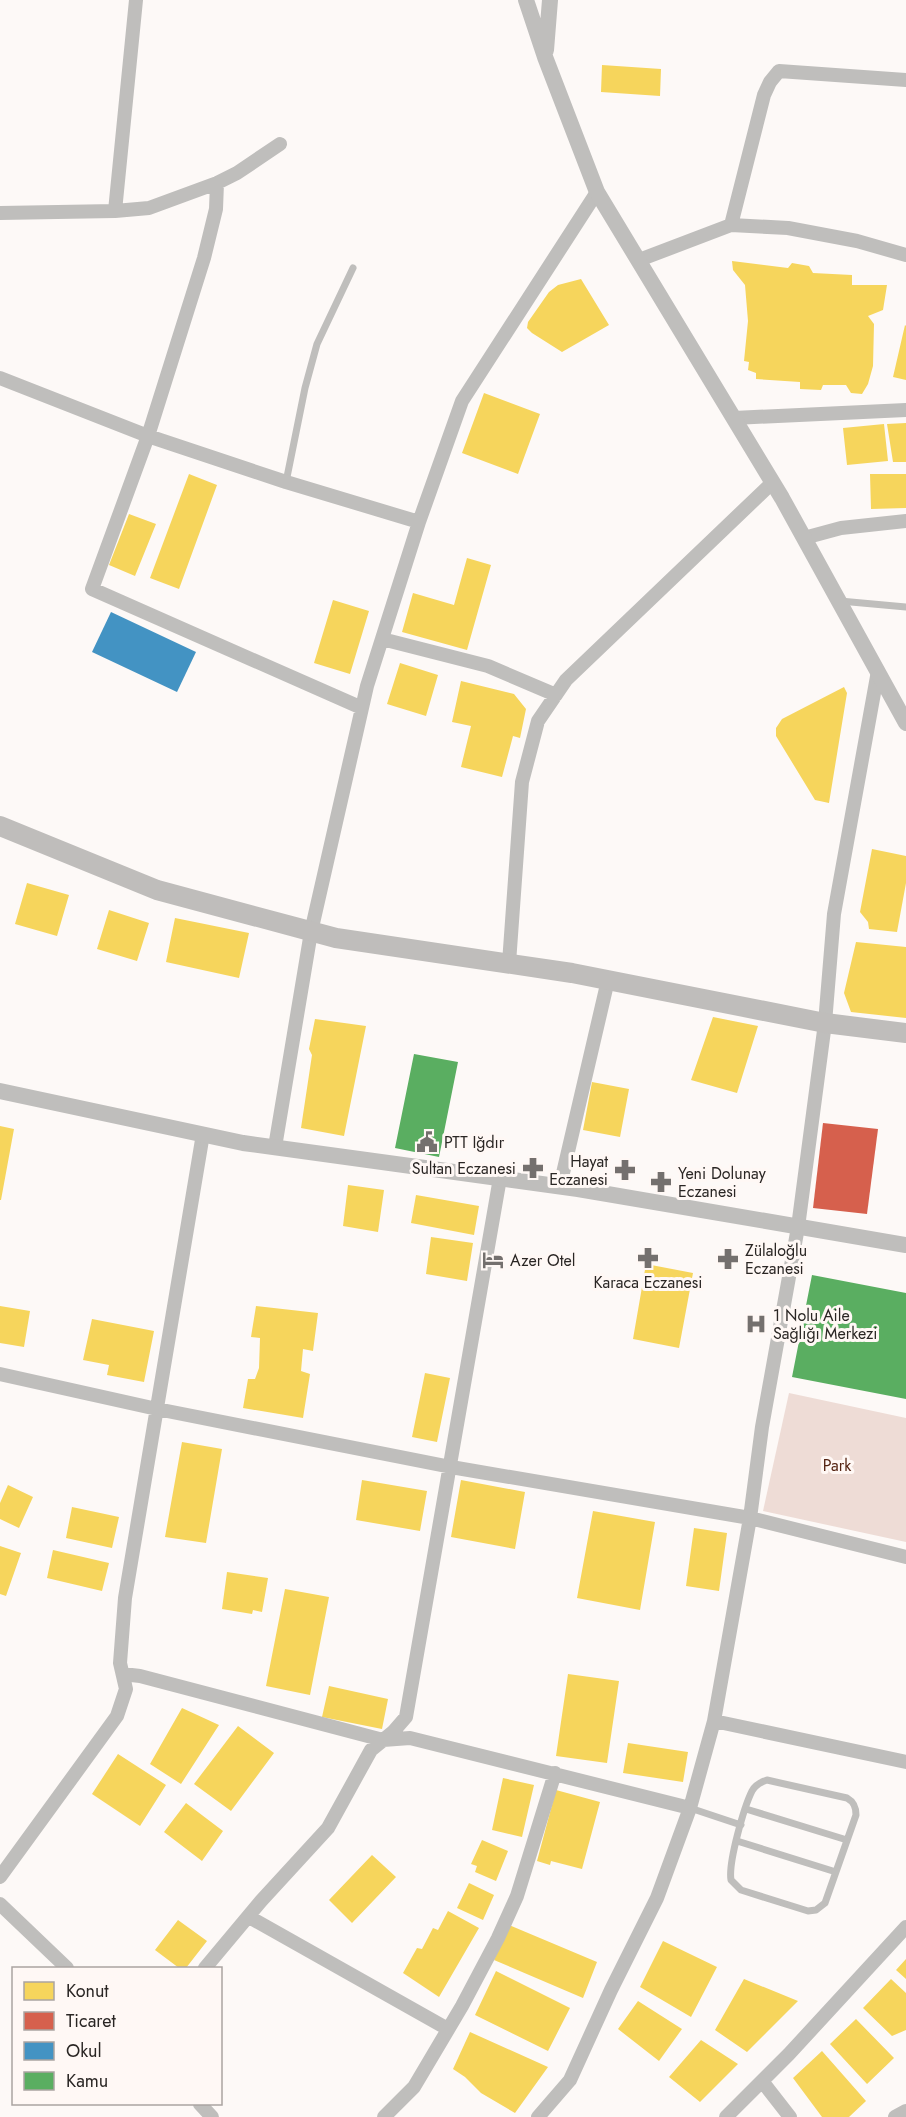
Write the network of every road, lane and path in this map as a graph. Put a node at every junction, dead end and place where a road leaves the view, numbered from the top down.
1 (136, 0) edge
2 (526, 0) edge
3 (550, 0) edge
4 (545, 57) junction
5 (906, 80) edge
6 (280, 144) dead end
7 (217, 183) junction
8 (597, 192) junction
9 (115, 211) junction
10 (0, 213) edge
11 (731, 225) junction
12 (906, 255) edge
13 (639, 260) junction
14 (353, 268) dead end
15 (0, 378) edge
16 (906, 410) edge
17 (734, 418) junction
18 (148, 436) junction
19 (286, 482) junction
20 (773, 482) junction
21 (906, 521) edge
22 (419, 522) junction
23 (804, 538) junction
24 (839, 601) junction
25 (906, 607) edge
26 (382, 639) junction
27 (878, 671) junction
28 (556, 695) junction
29 (362, 708) junction
30 (906, 723) edge
31 (0, 826) edge
32 (311, 932) junction
33 (509, 963) junction
34 (608, 980) junction
35 (825, 1023) junction
36 (906, 1033) edge
37 (0, 1091) edge
38 (203, 1134) junction
39 (275, 1147) junction
40 (500, 1178) junction
41 (560, 1186) junction
42 (798, 1227) junction
43 (906, 1245) edge
44 (0, 1374) edge
45 (158, 1409) junction
46 (451, 1467) junction
47 (750, 1518) junction
48 (906, 1557) edge
49 (123, 1674) junction
50 (714, 1721) junction
51 (383, 1740) junction
52 (906, 1762) edge
53 (555, 1773) junction
54 (690, 1808) junction
55 (746, 1809) junction
56 (741, 1825) junction
57 (847, 1840) junction
58 (737, 1841) junction
59 (836, 1872) junction
60 (0, 1877) edge
61 (2, 1912) edge
62 (249, 1917) junction
63 (906, 1927) edge
64 (66, 1967) edge
65 (206, 1967) edge
66 (448, 2029) junction
67 (762, 2081) junction
68 (202, 2105) edge
69 (906, 2110) edge
70 (212, 2117) edge
71 (384, 2117) edge
72 (538, 2117) edge
73 (726, 2117) edge
74 (790, 2117) edge
75 (895, 2117) edge

1 - 9 street
2 - 4 street
3 - 4 street
4 - 8 street
5 - 11 street
6 - 7 street
7 - 9 street
7 - 18 street
8 - 13 street
8 - 22 street
9 - 10 street
11 - 12 street
11 - 13 street
13 - 17 street
14 - 19 lane
15 - 18 street
16 - 17 street
17 - 20 street
18 - 19 street
18 - 29 street
19 - 22 street
20 - 23 street
20 - 28 street
21 - 23 street
22 - 26 street
23 - 24 street
24 - 25 lane
24 - 27 street
26 - 28 street
26 - 29 street
27 - 30 street
27 - 35 street
28 - 33 street
29 - 32 street
31 - 32 main road
32 - 33 main road
32 - 39 street
33 - 34 main road
34 - 35 main road
34 - 41 street
35 - 36 main road
35 - 42 street
37 - 38 street
38 - 39 street
38 - 45 street
39 - 40 street
40 - 41 street
40 - 46 street
41 - 42 street
42 - 43 street
42 - 47 street
44 - 45 street
45 - 46 street
45 - 49 street
46 - 47 street
46 - 51 street
47 - 48 street
47 - 50 street
49 - 51 street
49 - 60 street
50 - 52 street
50 - 54 street
51 - 53 street
51 - 62 street
53 - 54 street
53 - 66 street
54 - 56 lane
54 - 72 street
55 - 56 lane
55 - 57 lane
55 - 57 lane
56 - 58 lane
57 - 59 lane
58 - 59 lane
58 - 59 lane
61 - 64 street
62 - 65 street
62 - 66 street
63 - 67 street
66 - 71 street
67 - 73 street
67 - 74 street
68 - 70 street
69 - 75 street

